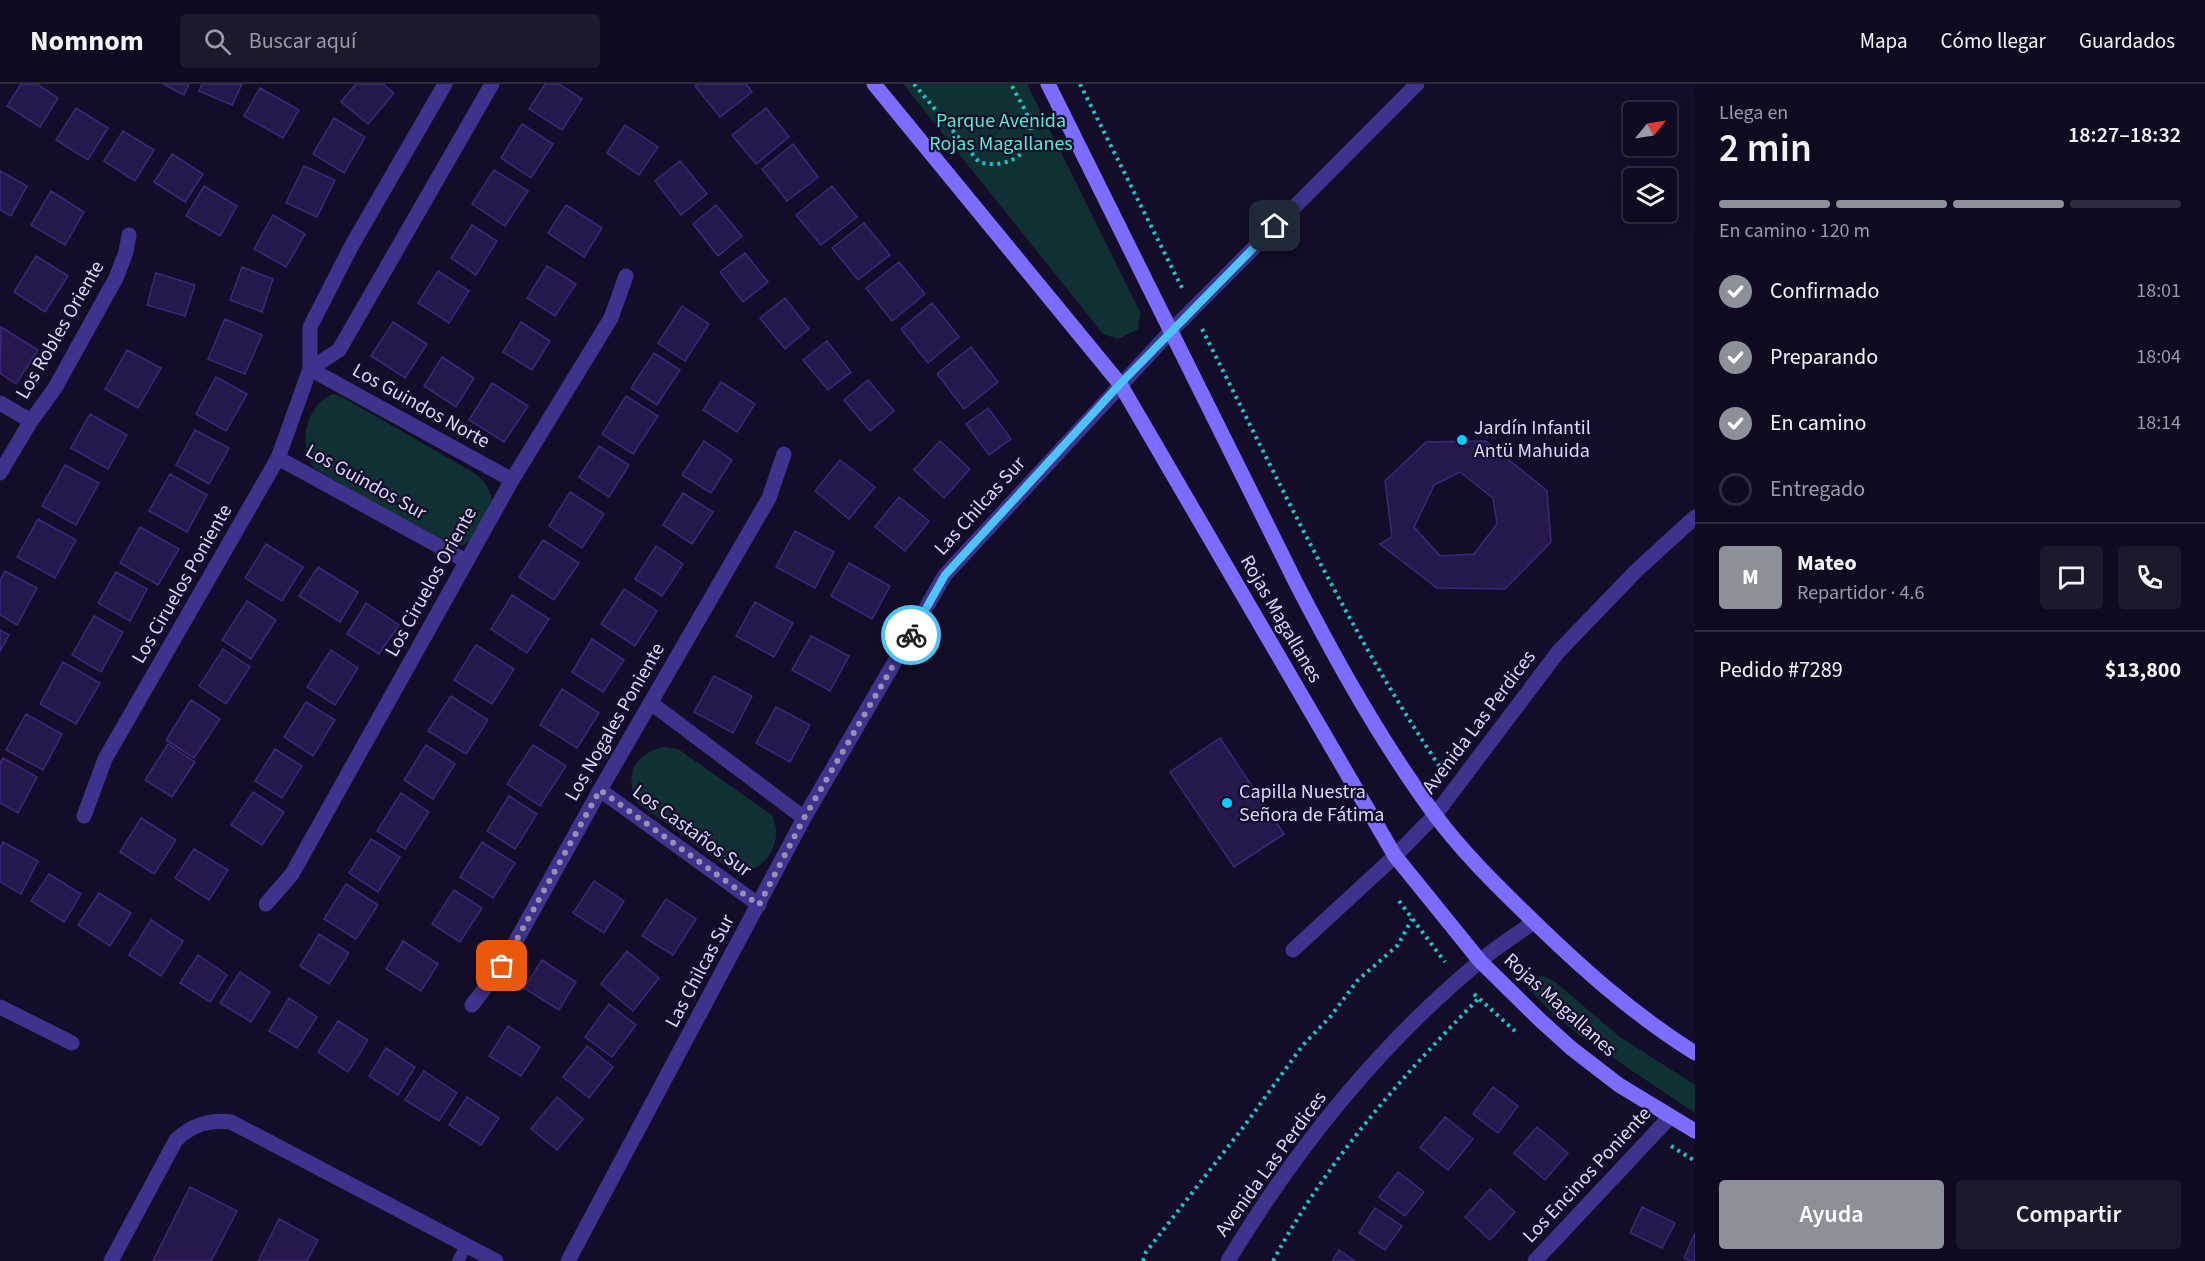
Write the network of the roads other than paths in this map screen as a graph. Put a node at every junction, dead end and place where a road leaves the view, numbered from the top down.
1 (445, 84) edge
2 (492, 84) edge
3 (874, 84) edge
4 (1048, 84) edge
5 (1417, 84) edge
6 (129, 235) dead end
7 (626, 276) dead end
8 (1170, 332) junction
9 (310, 369) junction
10 (1120, 384) junction
11 (0, 403) edge
12 (31, 420) junction
13 (784, 454) dead end
14 (278, 458) junction
15 (0, 474) edge
16 (512, 480) junction
17 (1695, 517) edge
18 (466, 561) junction
19 (651, 703) junction
20 (600, 790) junction
21 (1435, 815) junction
22 (84, 816) dead end
23 (804, 818) junction
24 (1395, 856) junction
25 (266, 904) dead end
26 (759, 905) junction
27 (1534, 922) junction
28 (1293, 950) dead end
29 (1480, 961) junction
30 (472, 1005) dead end
31 (0, 1007) edge
32 (72, 1043) dead end
33 (1695, 1053) edge
34 (1670, 1118) junction
35 (1695, 1131) edge
36 (466, 1246) junction
37 (111, 1261) edge
38 (458, 1261) edge
39 (496, 1261) edge
40 (568, 1261) edge
41 (1228, 1261) edge
42 (1535, 1261) edge

1 - 9 street, Los Ciruelos Poniente
2 - 9 street
3 - 10 street, Rojas Magallanes
4 - 8 street, Rojas Magallanes
5 - 8 street, Las Chilcas Sur
6 - 12 street, Los Robles Oriente
7 - 16 street, Los Ciruelos Oriente
8 - 10 street, Las Chilcas Sur
8 - 21 street, Rojas Magallanes
9 - 14 street, Los Ciruelos Poniente
9 - 16 street, Los Guindos Norte
10 - 23 street, Las Chilcas Sur
10 - 24 street, Rojas Magallanes
11 - 12 street
12 - 15 street, Los Robles Oriente
13 - 19 street, Los Nogales Poniente
14 - 18 street, Los Guindos Sur
14 - 22 street, Los Ciruelos Poniente
16 - 18 street, Los Ciruelos Oriente
17 - 21 street, Avenida Las Perdices
18 - 25 street, Los Ciruelos Oriente
19 - 20 street, Los Nogales Poniente
19 - 23 street
20 - 26 street, Los Castaños Sur
20 - 30 street, Los Nogales Poniente
21 - 24 street, Avenida Las Perdices
21 - 27 street, Rojas Magallanes
23 - 26 street, Las Chilcas Sur
24 - 28 street, Avenida Las Perdices
24 - 29 street, Rojas Magallanes
26 - 40 street, Las Chilcas Sur
27 - 29 street, Avenida Las Perdices
27 - 33 street, Rojas Magallanes
29 - 34 street, Rojas Magallanes
29 - 41 street, Avenida Las Perdices
31 - 32 street
34 - 35 street, Rojas Magallanes
34 - 42 street, Los Encinos Poniente
36 - 37 street
36 - 38 lane
36 - 39 street

